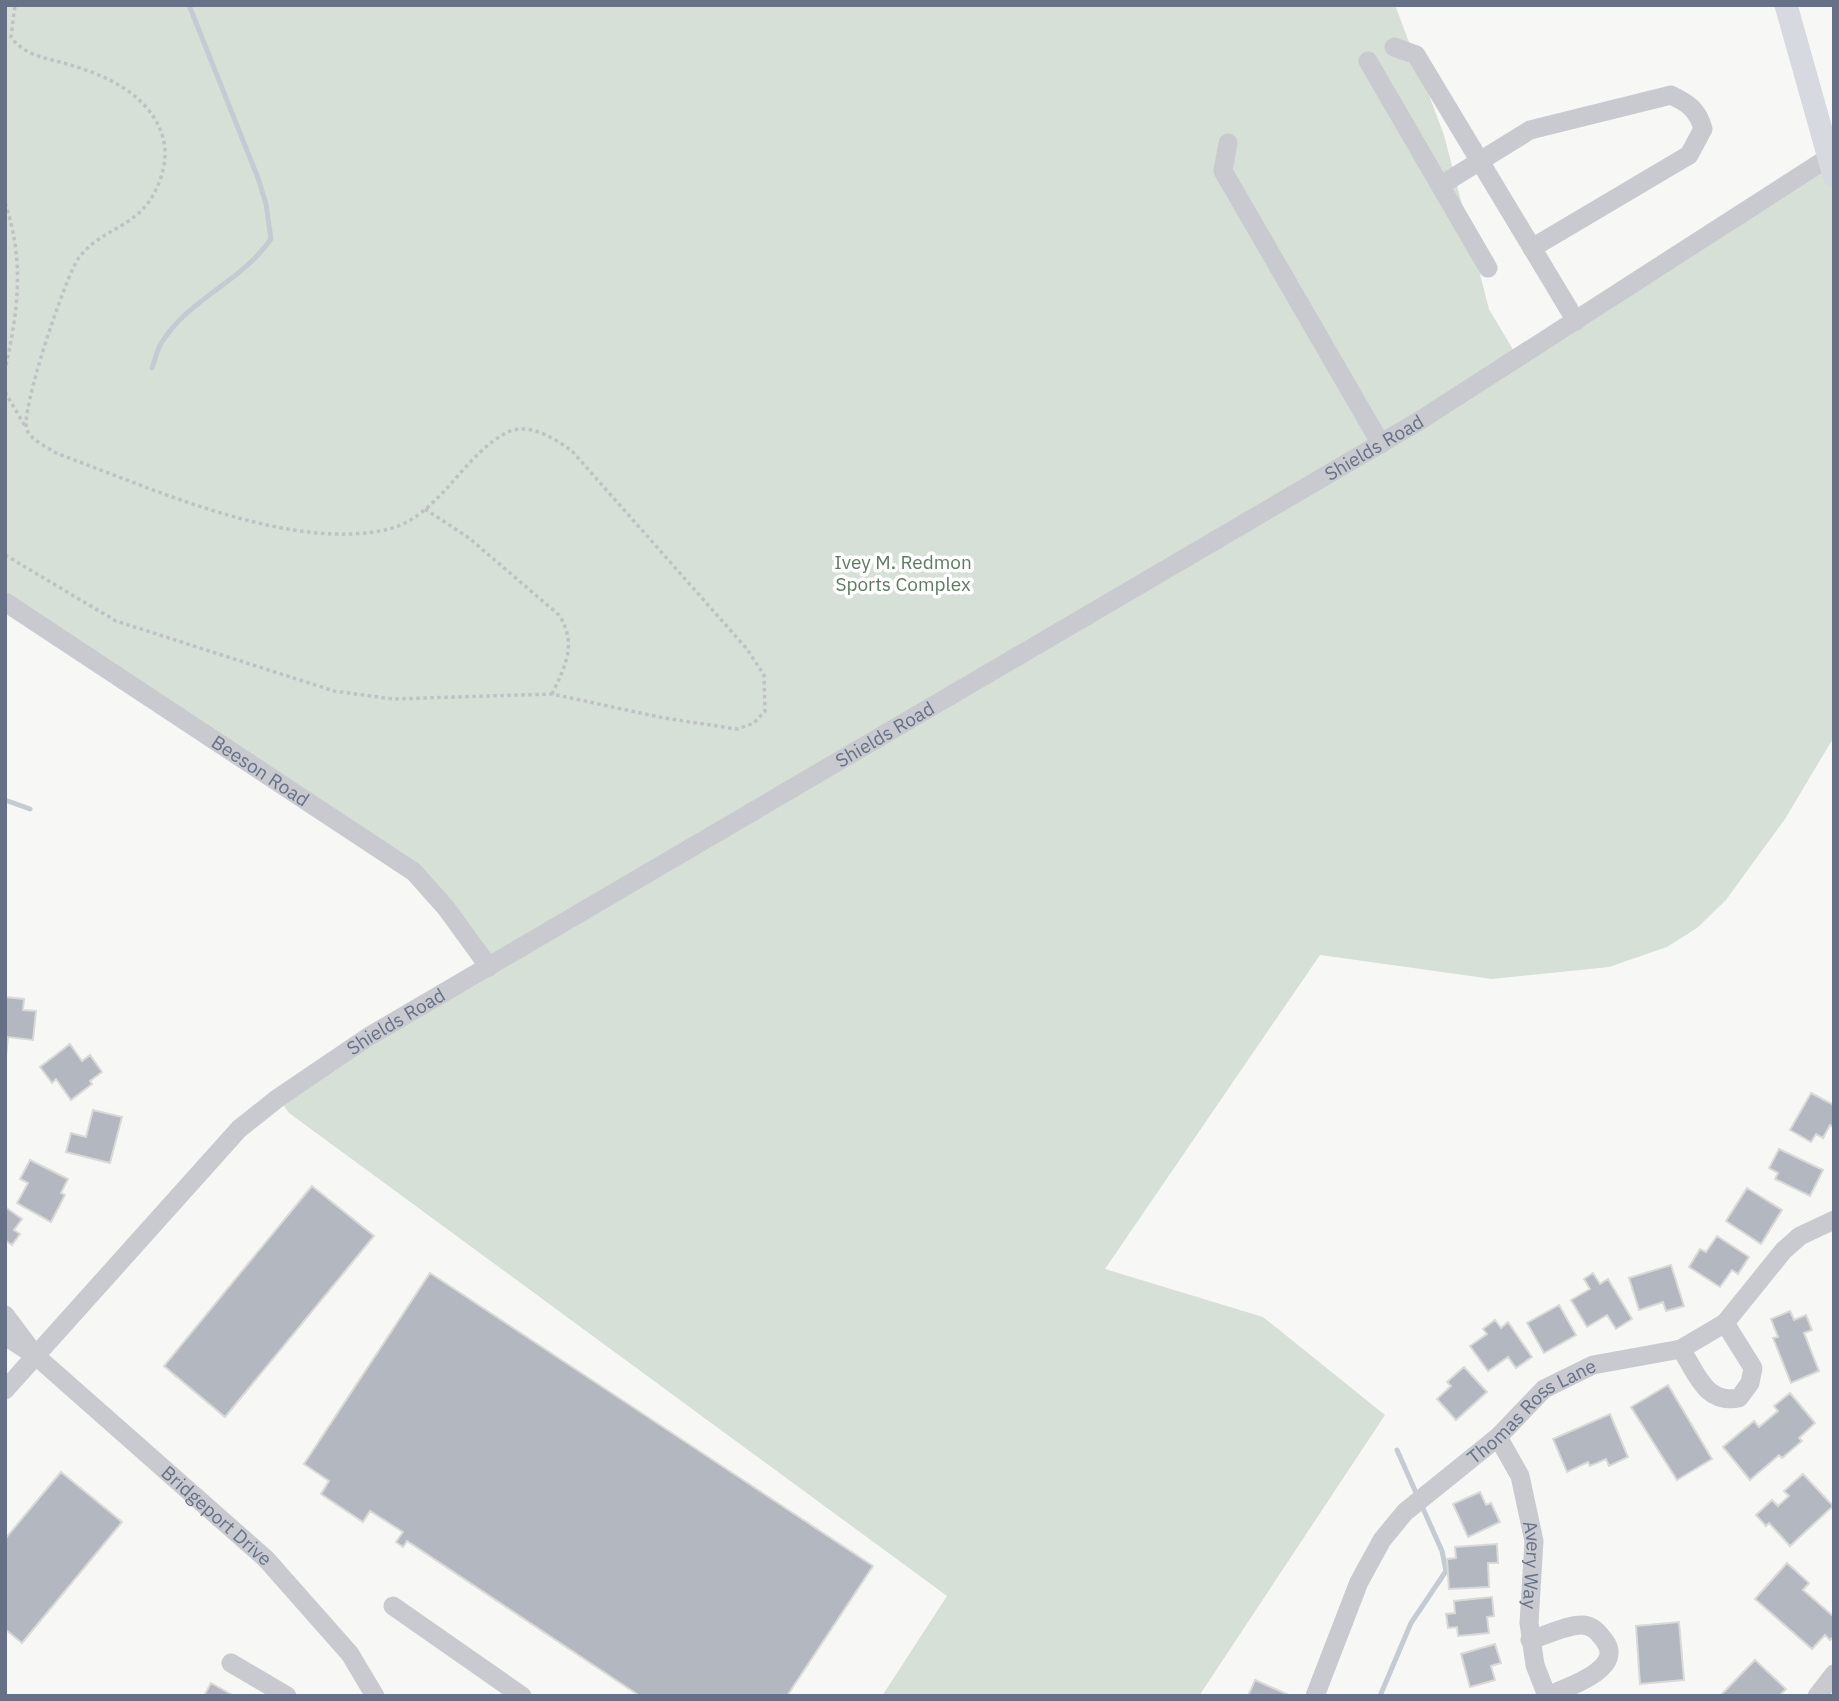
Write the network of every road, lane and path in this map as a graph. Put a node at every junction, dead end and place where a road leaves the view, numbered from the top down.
1 (15, 5) edge
2 (1786, 5) edge
3 (1394, 47) dead end
4 (1368, 61) dead end
5 (1228, 143) dead end
6 (1480, 161) junction
7 (1833, 162) edge
8 (1441, 185) junction
9 (5, 202) edge
10 (1532, 248) junction
11 (1488, 268) dead end
12 (1576, 321) junction
13 (5, 370) edge
14 (5, 392) edge
15 (27, 430) junction
16 (1381, 444) junction
17 (425, 509) junction
18 (5, 555) edge
19 (5, 602) edge
20 (552, 694) junction
21 (489, 967) junction
22 (1834, 1220) edge
23 (5, 1315) edge
24 (1725, 1323) junction
25 (5, 1336) edge
26 (1681, 1349) junction
27 (36, 1356) junction
28 (5, 1390) edge
29 (1498, 1437) junction
30 (393, 1606) dead end
31 (1530, 1640) junction
32 (231, 1663) dead end
33 (1834, 1674) edge
34 (287, 1696) edge
35 (375, 1696) edge
36 (523, 1696) edge
37 (1315, 1696) edge
38 (1547, 1696) edge
39 (1817, 1696) edge

1 - 15 path
2 - 7 main road
3 - 6 street
4 - 8 street
5 - 16 street
6 - 8 street
6 - 10 street
6 - 10 street
7 - 12 street, Shields Road
8 - 11 street
9 - 13 path
10 - 12 street
12 - 16 street, Shields Road
14 - 15 path
15 - 17 path
16 - 21 street, Shields Road
17 - 20 path
17 - 20 path
18 - 20 path
19 - 21 street, Beeson Road
21 - 27 street, Shields Road
22 - 24 street, Thomas Ross Lane
23 - 27 street
24 - 26 street, Thomas Ross Lane
24 - 26 street
25 - 27 street
26 - 29 street, Thomas Ross Lane
27 - 28 street, Shields Road
27 - 35 street, Bridgeport Drive
29 - 31 street, Avery Way
29 - 37 street, Thomas Ross Lane
30 - 36 street
31 - 38 street, Avery Way
31 - 38 street
32 - 34 street
33 - 39 street

